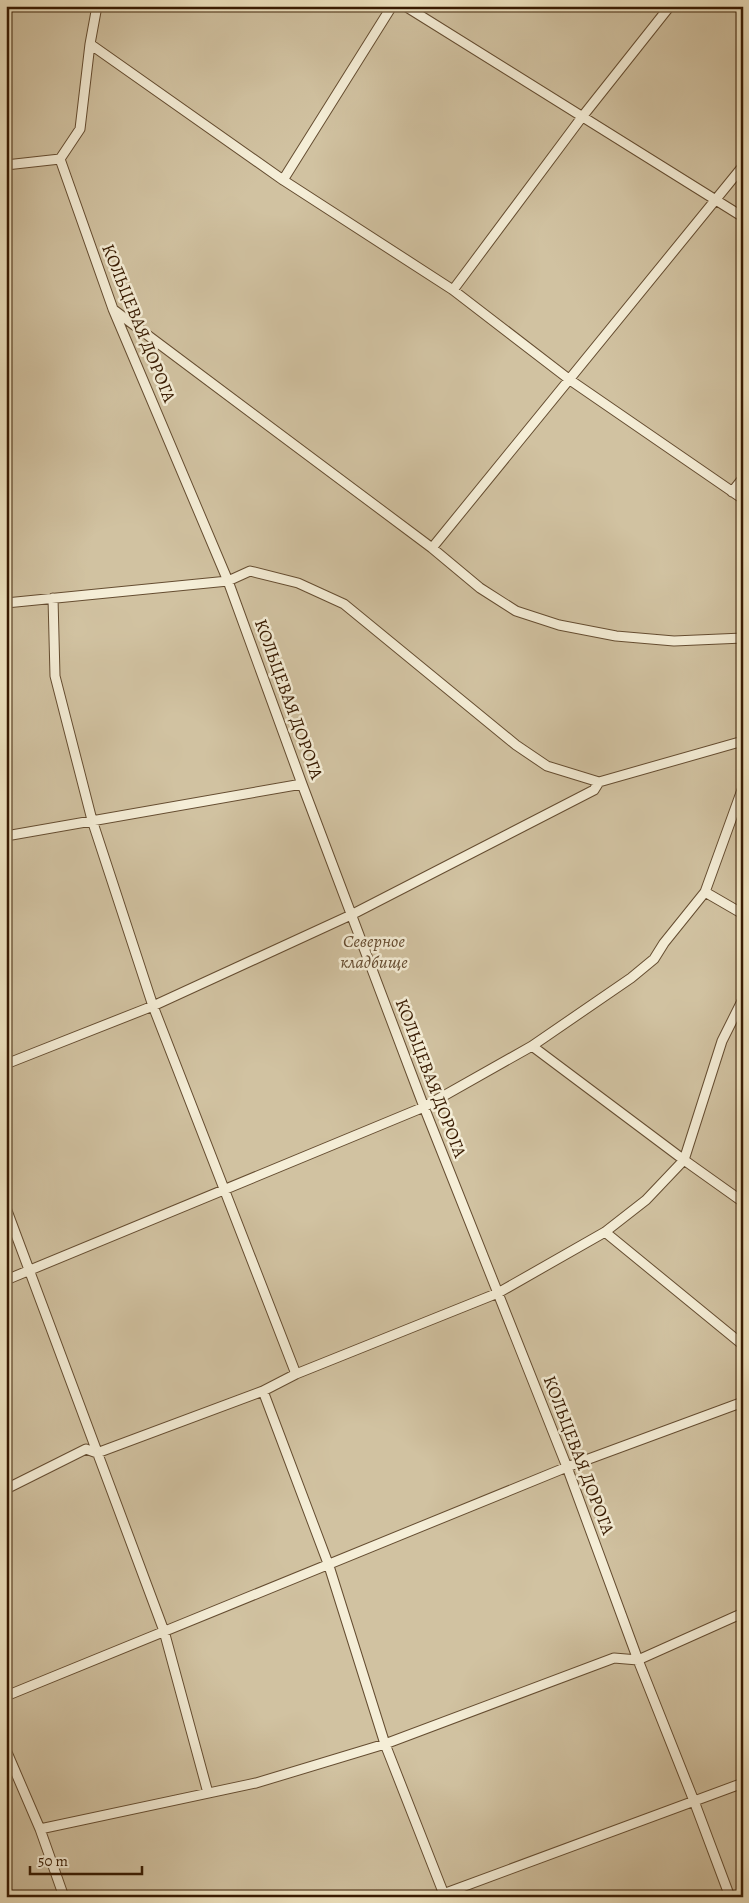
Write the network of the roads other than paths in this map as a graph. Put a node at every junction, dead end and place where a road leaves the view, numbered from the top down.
1 (97, 6) edge
2 (392, 6) edge
3 (405, 6) edge
4 (670, 6) edge
5 (90, 44) junction
6 (582, 116) junction
7 (60, 159) junction
8 (6, 165) edge
9 (743, 166) edge
10 (283, 180) junction
11 (715, 200) junction
12 (743, 217) edge
13 (453, 290) junction
14 (113, 309) junction
15 (570, 380) junction
16 (743, 478) edge
17 (732, 492) junction
18 (743, 499) edge
19 (432, 548) junction
20 (228, 580) junction
21 (53, 598) junction
22 (6, 603) edge
23 (743, 638) edge
24 (743, 741) edge
25 (599, 782) junction
26 (302, 784) junction
27 (743, 787) edge
28 (92, 820) junction
29 (6, 836) edge
30 (705, 892) junction
31 (743, 914) edge
32 (351, 915) junction
33 (743, 999) edge
34 (153, 1006) junction
35 (532, 1046) junction
36 (6, 1064) edge
37 (424, 1107) junction
38 (684, 1160) junction
39 (224, 1188) junction
40 (743, 1202) edge
41 (6, 1208) edge
42 (605, 1232) junction
43 (30, 1270) junction
44 (6, 1280) edge
45 (498, 1293) junction
46 (743, 1344) edge
47 (296, 1374) junction
48 (262, 1391) junction
49 (743, 1402) edge
50 (97, 1453) junction
51 (567, 1468) junction
52 (6, 1489) edge
53 (329, 1566) junction
54 (743, 1613) edge
55 (164, 1631) junction
56 (638, 1660) junction
57 (6, 1696) edge
58 (385, 1744) junction
59 (6, 1750) edge
60 (743, 1782) edge
61 (208, 1793) junction
62 (694, 1801) junction
63 (40, 1829) junction
64 (442, 1896) edge
65 (64, 1897) edge
66 (730, 1897) edge

1 - 5 lane
2 - 10 lane
3 - 6 lane
4 - 6 lane
5 - 7 lane
5 - 10 lane
6 - 11 lane
6 - 13 lane
7 - 8 lane
7 - 14 lane, КОЛЬЦЕВАЯ ДОРОГА
9 - 11 lane
10 - 13 lane
11 - 12 lane
11 - 15 lane
13 - 15 lane
14 - 19 lane
14 - 20 lane, КОЛЬЦЕВАЯ ДОРОГА
15 - 17 lane
15 - 19 lane
16 - 17 lane
17 - 18 lane
19 - 23 lane
20 - 21 lane
20 - 25 lane
20 - 26 lane, КОЛЬЦЕВАЯ ДОРОГА
21 - 22 lane
21 - 28 lane
24 - 25 lane
25 - 32 lane
26 - 28 lane
26 - 32 lane, КОЛЬЦЕВАЯ ДОРОГА
27 - 30 lane
28 - 29 lane
28 - 34 lane
30 - 31 lane
30 - 35 lane
32 - 34 lane
32 - 37 lane, КОЛЬЦЕВАЯ ДОРОГА
33 - 38 lane
34 - 36 lane
34 - 39 lane
35 - 37 lane
35 - 38 lane
37 - 39 lane
37 - 45 lane, КОЛЬЦЕВАЯ ДОРОГА
38 - 40 lane
38 - 42 lane
39 - 43 lane
39 - 47 lane
41 - 43 lane
42 - 45 lane
42 - 46 lane
43 - 44 lane
43 - 50 lane
45 - 47 lane
45 - 51 lane, КОЛЬЦЕВАЯ ДОРОГА
47 - 48 lane
48 - 50 lane
48 - 53 lane
49 - 51 lane
50 - 52 lane
50 - 55 lane
51 - 53 lane
51 - 56 lane, КОЛЬЦЕВАЯ ДОРОГА
53 - 55 lane
53 - 58 lane
54 - 56 lane
55 - 57 lane
55 - 61 lane
56 - 58 lane
56 - 62 lane, КОЛЬЦЕВАЯ ДОРОГА
58 - 61 lane
58 - 64 lane
59 - 63 lane
60 - 62 lane
61 - 63 lane
62 - 64 lane
62 - 66 lane, КОЛЬЦЕВАЯ ДОРОГА
63 - 65 lane

